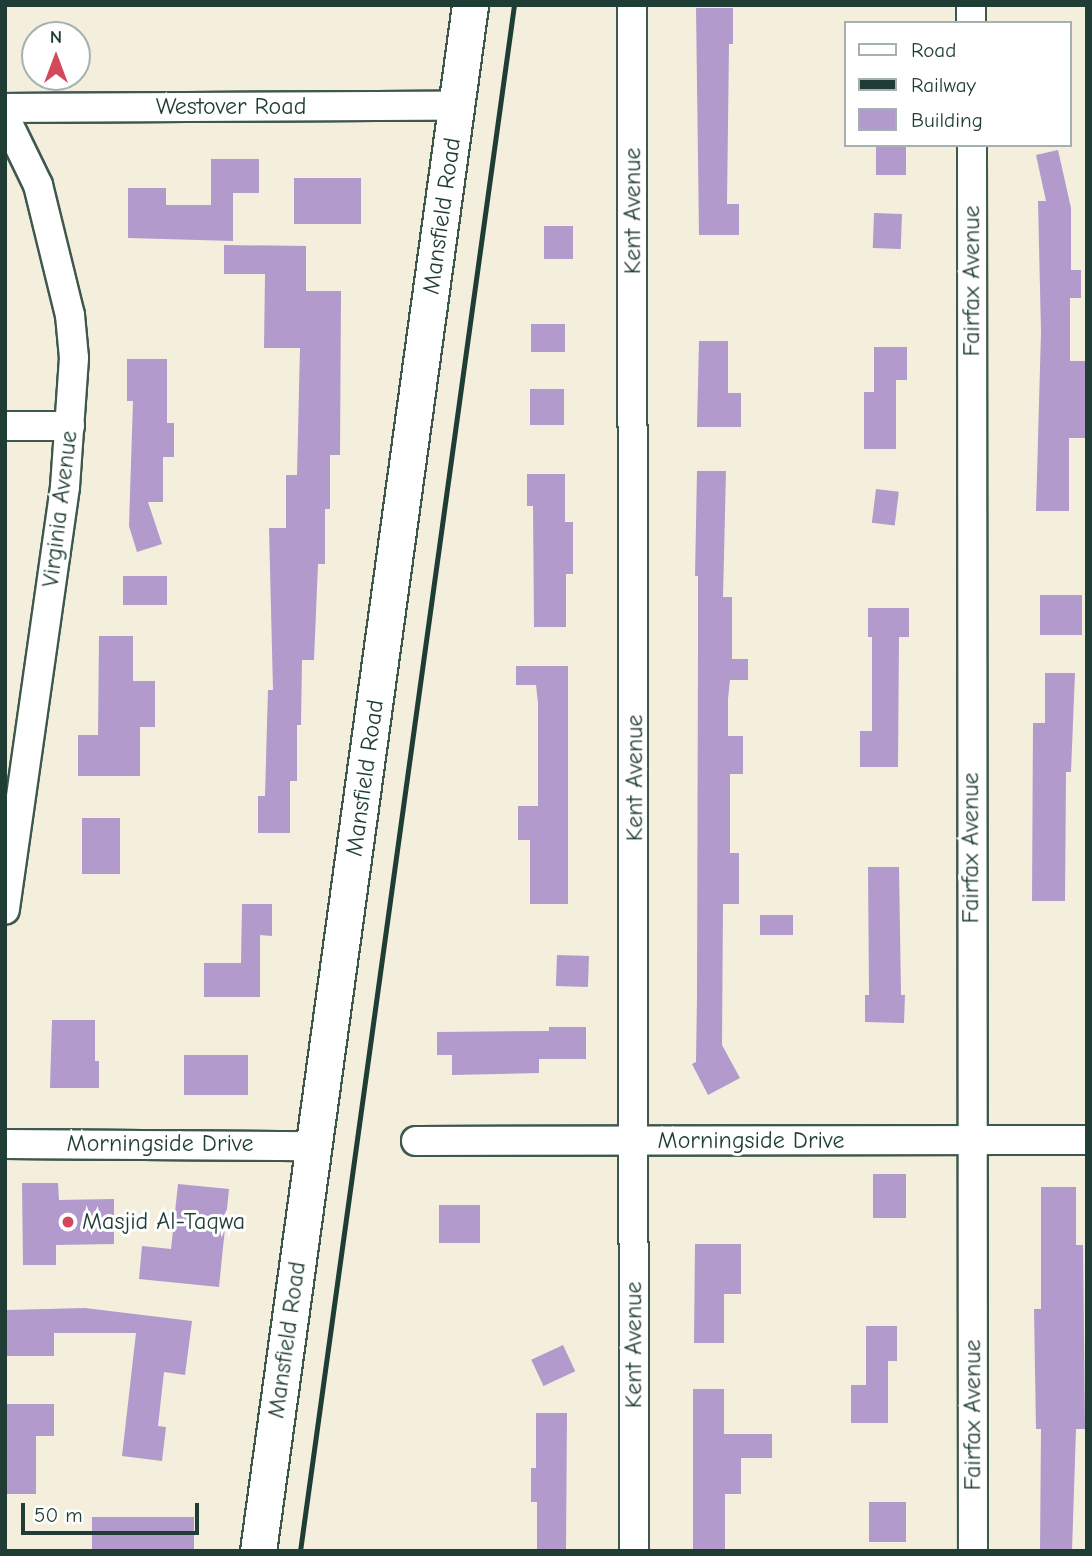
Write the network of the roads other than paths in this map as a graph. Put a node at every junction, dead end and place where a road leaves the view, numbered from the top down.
1 (470, 5) edge
2 (632, 5) edge
3 (457, 106) junction
4 (5, 108) edge
5 (5, 117) edge
6 (972, 147) edge
7 (5, 426) edge
8 (70, 426) junction
9 (15, 782) edge
10 (5, 910) edge
11 (973, 1140) junction
12 (1087, 1140) edge
13 (416, 1141) dead end
14 (634, 1141) junction
15 (5, 1144) edge
16 (314, 1146) junction
17 (258, 1551) edge
18 (634, 1551) edge
19 (973, 1551) edge

1 - 3 main road, Mansfield Road
2 - 14 street, Kent Avenue
3 - 4 street, Westover Road
3 - 16 main road, Mansfield Road
5 - 8 street, Virginia Avenue
6 - 11 street, Fairfax Avenue
7 - 8 street
8 - 9 street, Virginia Avenue
9 - 10 street, Virginia Avenue
11 - 12 street, Morningside Drive
11 - 14 street, Morningside Drive
11 - 19 street, Fairfax Avenue
13 - 14 street, Morningside Drive
14 - 18 street, Kent Avenue
15 - 16 street, Morningside Drive
16 - 17 main road, Mansfield Road

